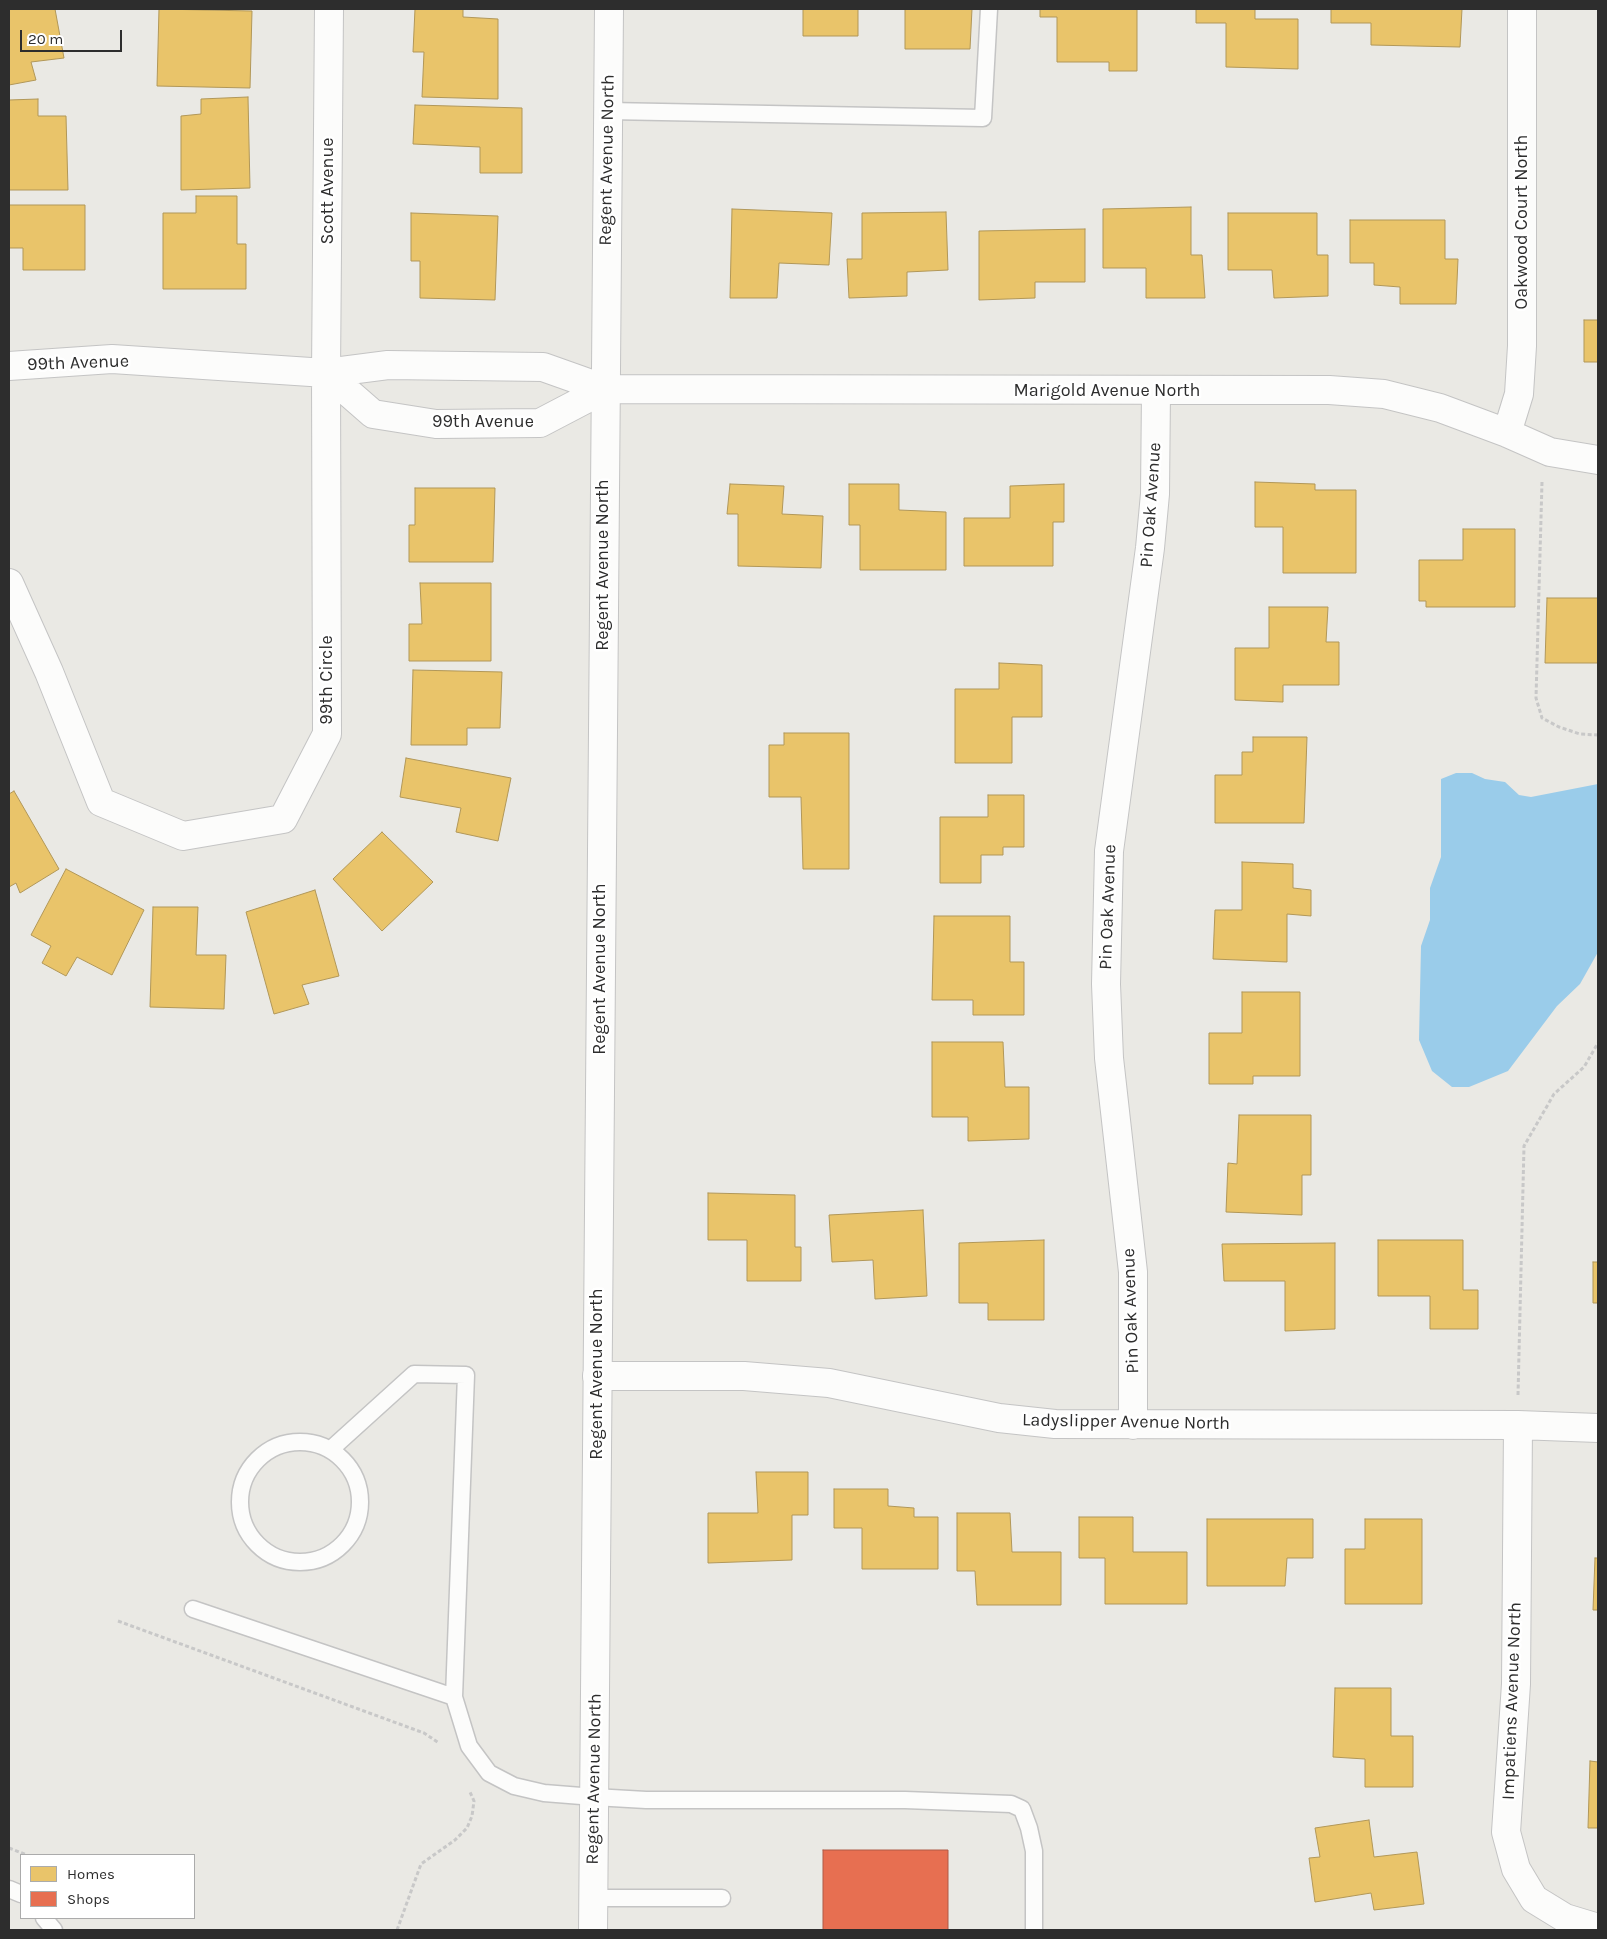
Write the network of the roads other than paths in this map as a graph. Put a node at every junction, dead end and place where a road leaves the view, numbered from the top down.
1 (329, 9) edge
2 (609, 9) edge
3 (988, 9) edge
4 (1522, 9) edge
5 (608, 111) junction
6 (9, 366) edge
7 (326, 373) junction
8 (605, 389) junction
9 (1156, 391) junction
10 (1507, 433) junction
11 (1598, 460) edge
12 (9, 583) edge
13 (597, 1376) junction
14 (1133, 1425) junction
15 (1518, 1425) junction
16 (1598, 1428) edge
17 (330, 1450) junction
18 (193, 1609) dead end
19 (454, 1697) junction
20 (594, 1797) junction
21 (593, 1898) junction
22 (722, 1898) dead end
23 (45, 1919) edge
24 (1598, 1928) edge
25 (54, 1930) edge
26 (593, 1930) edge
27 (1034, 1930) edge

1 - 7 street, Scott Avenue
2 - 5 street, Regent Avenue North
3 - 5 lane
4 - 10 street, Oakwood Court North
5 - 8 street, Regent Avenue North
6 - 7 street, 99th Avenue
7 - 8 street, 99th Avenue
7 - 8 street, 99th Avenue
7 - 12 street, 99th Circle
8 - 9 street, Marigold Avenue North
8 - 13 street, Regent Avenue North
9 - 10 street, Marigold Avenue North
9 - 14 street, Pin Oak Avenue
10 - 11 street, Marigold Avenue North
13 - 14 street, Ladyslipper Avenue North
13 - 20 street, Regent Avenue North
14 - 15 street, Ladyslipper Avenue North
15 - 16 street, Ladyslipper Avenue North
15 - 24 street, Impatiens Avenue North
17 - 17 lane
17 - 19 lane
18 - 19 lane
19 - 20 lane
20 - 21 street, Regent Avenue North
20 - 27 lane
21 - 22 lane
21 - 26 street, Regent Avenue North
23 - 25 lane

